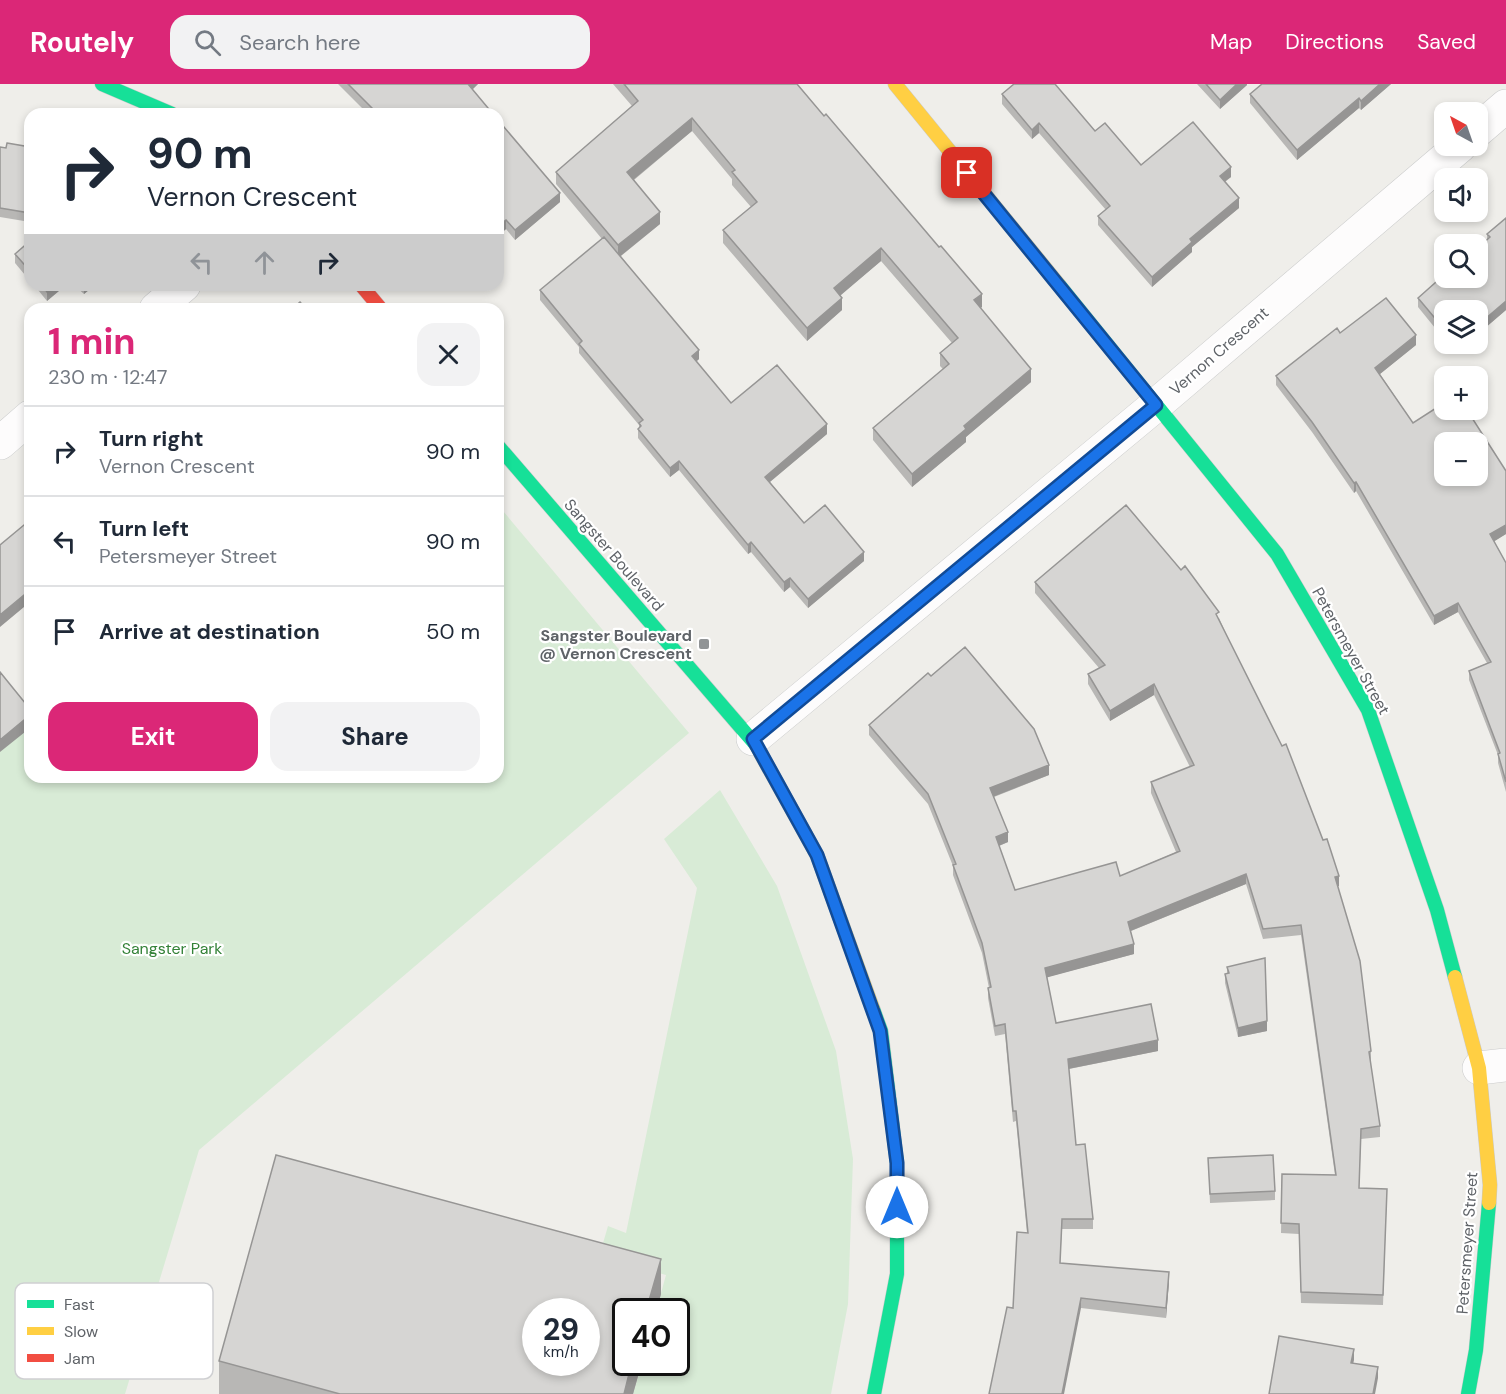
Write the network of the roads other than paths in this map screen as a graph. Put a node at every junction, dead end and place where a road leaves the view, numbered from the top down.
1 (102, 84) edge
2 (895, 84) edge
3 (1506, 106) edge
4 (158, 108) edge
5 (1488, 121) edge
6 (1448, 156) edge
7 (177, 291) edge
8 (365, 291) edge
9 (163, 303) edge
10 (376, 303) edge
11 (1156, 405) junction
12 (24, 422) edge
13 (0, 443) edge
14 (504, 453) edge
15 (753, 739) junction
16 (1492, 1067) edge
17 (874, 1394) edge
18 (1468, 1394) edge

1 - 4 street
2 - 11 street, Petersmeyer Street
3 - 5 street
6 - 11 street, Vernon Crescent
7 - 9 street
8 - 10 street
11 - 15 street, Vernon Crescent
11 - 16 street, Petersmeyer Street
12 - 13 street
14 - 15 street, Sangster Boulevard
15 - 17 street, Sangster Boulevard
16 - 18 street, Petersmeyer Street

